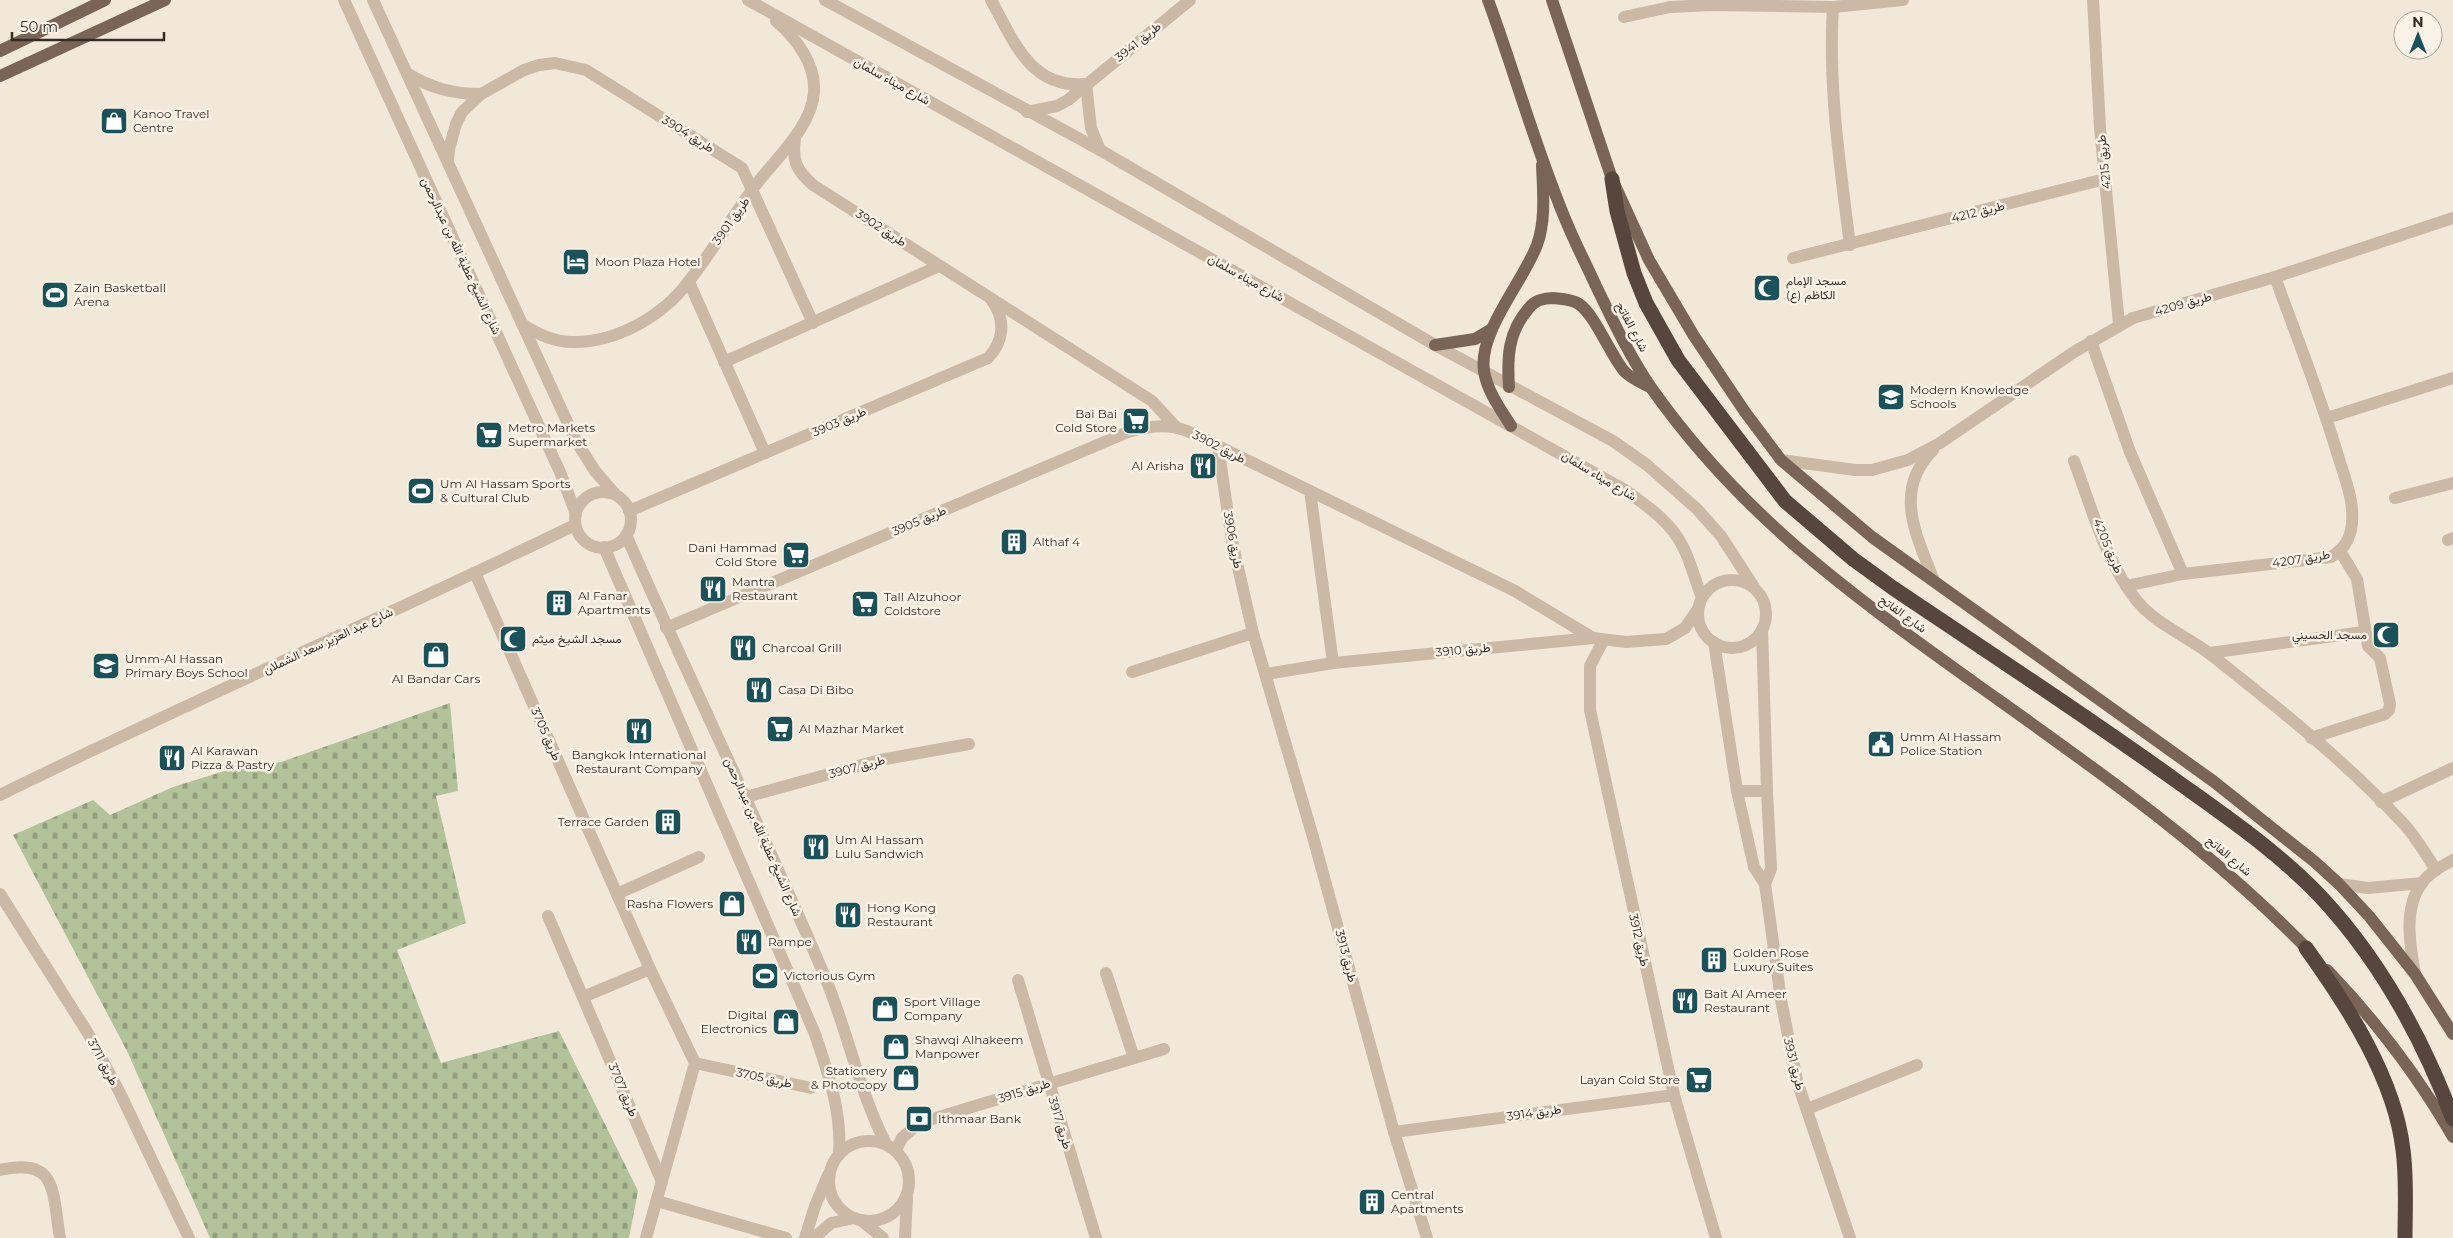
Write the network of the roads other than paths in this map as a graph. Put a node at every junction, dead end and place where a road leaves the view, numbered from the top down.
1 (105, 0) edge
2 (166, 0) edge
3 (344, 0) edge
4 (374, 0) edge
5 (825, 0) edge
6 (991, 0) edge
7 (1190, 0) edge
8 (1488, 0) edge
9 (1552, 0) edge
10 (1903, 0) edge
11 (2093, 0) edge
12 (752, 2) edge
13 (1790, 3) edge
14 (1833, 6) junction
15 (1624, 17) dead end
16 (0, 50) edge
17 (408, 74) junction
18 (0, 76) edge
19 (1086, 84) junction
20 (481, 94) junction
21 (1028, 112) junction
22 (795, 138) junction
23 (1100, 150) junction
24 (1542, 153) junction
25 (448, 161) junction
26 (1612, 179) junction
27 (2106, 179) junction
28 (753, 189) junction
29 (2453, 218) edge
30 (1850, 245) junction
31 (1793, 258) dead end
32 (939, 266) junction
33 (2275, 278) junction
34 (689, 282) junction
35 (991, 299) junction
36 (813, 323) junction
37 (522, 324) junction
38 (2119, 324) junction
39 (1492, 329) junction
40 (2091, 341) junction
41 (1435, 346) junction
42 (724, 362) junction
43 (1484, 372) junction
44 (2453, 378) edge
45 (1509, 387) junction
46 (1652, 388) junction
47 (2327, 418) junction
48 (1175, 426) junction
49 (1512, 426) junction
50 (1940, 443) junction
51 (1218, 446) junction
52 (764, 453) junction
53 (1781, 460) junction
54 (2074, 461) dead end
55 (2453, 483) edge
56 (1310, 491) junction
57 (615, 494) junction
58 (2394, 498) dead end
59 (629, 511) junction
60 (576, 519) junction
61 (626, 535) junction
62 (604, 548) junction
63 (2340, 551) junction
64 (475, 573) junction
65 (2183, 574) junction
66 (1934, 582) junction
67 (2126, 586) junction
68 (1754, 588) junction
69 (1700, 603) junction
70 (666, 628) junction
71 (1762, 629) junction
72 (2364, 632) junction
73 (1253, 633) junction
74 (1598, 639) junction
75 (1714, 642) junction
76 (2209, 653) junction
77 (1333, 662) junction
78 (1132, 672) dead end
79 (1266, 674) junction
80 (2311, 738) junction
81 (969, 744) dead end
82 (2453, 768) edge
83 (1736, 791) junction
84 (1767, 791) junction
85 (0, 795) edge
86 (746, 797) junction
87 (2381, 802) junction
88 (699, 857) dead end
89 (2453, 860) edge
90 (2436, 870) junction
91 (2422, 883) junction
92 (1765, 884) junction
93 (2339, 884) junction
94 (0, 894) edge
95 (617, 894) junction
96 (548, 916) dead end
97 (2306, 948) junction
98 (650, 968) junction
99 (1106, 973) dead end
100 (2415, 974) junction
101 (1018, 980) dead end
102 (583, 998) junction
103 (2453, 1034) edge
104 (1164, 1049) dead end
105 (1134, 1058) junction
106 (695, 1063) junction
107 (1917, 1065) dead end
108 (1048, 1083) junction
109 (811, 1088) dead end
110 (1674, 1095) junction
111 (1807, 1109) junction
112 (2453, 1119) edge
113 (1394, 1132) junction
114 (2453, 1137) edge
115 (891, 1147) junction
116 (839, 1153) junction
117 (0, 1170) edge
118 (830, 1171) junction
119 (662, 1182) junction
120 (907, 1196) junction
121 (657, 1202) junction
122 (858, 1219) junction
123 (60, 1238) edge
124 (189, 1238) edge
125 (646, 1238) edge
126 (786, 1238) edge
127 (805, 1238) edge
128 (814, 1238) edge
129 (883, 1238) edge
130 (905, 1238) edge
131 (1096, 1238) edge
132 (1427, 1238) edge
133 (1716, 1238) edge
134 (1850, 1238) edge
135 (2405, 1238) edge

1 - 16 main road
2 - 18 main road
3 - 60 street, شارع الشيخ عطية الله بن عبدالرحمن
4 - 17 street
5 - 21 street
6 - 19 street
7 - 19 street, طريق 3941
8 - 24 main road, شارع الفاتح
9 - 26 main road
10 - 14 street
11 - 27 street, طريق 4215
12 - 22 street, طريق 3901
12 - 49 street, شارع ميناء سلمان
13 - 14 street
13 - 15 street
14 - 30 street
17 - 20 street
17 - 25 street
19 - 21 street, طريق 3941
19 - 23 street
20 - 25 street, طريق 3904
20 - 28 street, طريق 3904
21 - 23 street
22 - 28 street, طريق 3901
22 - 32 street, طريق 3902
23 - 41 street
24 - 39 main road
24 - 46 main road, شارع الفاتح
25 - 37 street
26 - 53 main road
26 - 112 highway
27 - 30 street, طريق 4212
27 - 38 street, طريق 4215
28 - 34 street, طريق 3901
28 - 36 street, طريق 3904
29 - 33 street, طريق 4209
30 - 31 street, طريق 4212
32 - 35 street, طريق 3902
32 - 36 street
33 - 38 street, طريق 4209
33 - 47 street, طريق 4207
34 - 37 street, طريق 3901
34 - 42 street
35 - 48 street, طريق 3902
35 - 52 street, طريق 3903
36 - 42 street
37 - 57 street
38 - 40 street, طريق 4209
39 - 41 main road
39 - 43 main road
40 - 50 street, طريق 4209
40 - 65 street
41 - 43 street
42 - 52 street
43 - 45 street
43 - 49 main road
44 - 47 street
45 - 46 main road
45 - 68 street
46 - 97 main road, شارع الفاتح
47 - 63 street, طريق 4207
48 - 51 street, طريق 3902
48 - 70 street, طريق 3905
49 - 69 street, شارع ميناء سلمان
50 - 53 street, طريق 4209
50 - 66 street, طريق 4209
51 - 56 street, طريق 3902
51 - 73 street, طريق 3906
52 - 59 street, طريق 3903
53 - 66 main road
54 - 67 street, طريق 4205
55 - 58 street
56 - 74 street, طريق 3902
56 - 77 street
57 - 59 street
57 - 60 street
59 - 61 street
60 - 62 street
60 - 64 street, شارع عبد العزيز سعد الشملان
61 - 62 street
61 - 70 street, شارع الشيخ عطية الله بن عبدالرحمن
62 - 116 street
63 - 65 street, طريق 4207
63 - 72 street
64 - 85 street, شارع عبد العزيز سعد الشملان
64 - 95 street, طريق 3705
65 - 67 street, طريق 4207
66 - 93 main road
67 - 76 street, طريق 4205
68 - 69 street
68 - 71 street
69 - 74 street, طريق 3902
69 - 75 street
70 - 86 street, شارع الشيخ عطية الله بن عبدالرحمن
71 - 75 street
71 - 84 street, طريق 3931
72 - 76 street
72 - 80 street
73 - 78 street
73 - 79 street, طريق 3906
74 - 77 street, طريق 3910
74 - 110 street, طريق 3912
75 - 83 street, طريق 3931
76 - 80 street, طريق 4205
77 - 79 street, طريق 3910
79 - 113 street, طريق 3913
80 - 87 street, طريق 4205
81 - 86 street, طريق 3907
82 - 87 street
83 - 84 street
83 - 92 street, طريق 3931
84 - 92 street, طريق 3931
86 - 115 street, شارع الشيخ عطية الله بن عبدالرحمن
87 - 90 street, طريق 4205
88 - 95 street
89 - 90 street
90 - 91 street
91 - 93 street
91 - 100 street
92 - 111 street, طريق 3931
93 - 100 main road
94 - 124 street, طريق 3711
95 - 98 street, طريق 3705
96 - 102 street, طريق 3707
97 - 114 main road, شارع الفاتح
97 - 135 highway
98 - 102 street
98 - 106 street, طريق 3705
99 - 105 street
100 - 103 main road
101 - 108 street, طريق 3917
102 - 119 street, طريق 3707
104 - 105 street, طريق 3915
105 - 108 street, طريق 3915
106 - 109 street, طريق 3705
106 - 119 street
107 - 111 street
108 - 115 street, طريق 3915
108 - 131 street, طريق 3917
110 - 113 street, طريق 3914
110 - 133 street, طريق 3912
111 - 134 street, طريق 3931
113 - 132 street, طريق 3913
115 - 116 street
115 - 120 street
116 - 118 street
117 - 123 street
118 - 122 street
118 - 127 street
119 - 121 street
120 - 122 street
120 - 130 street
121 - 125 street
121 - 126 street
122 - 128 street
122 - 129 street

